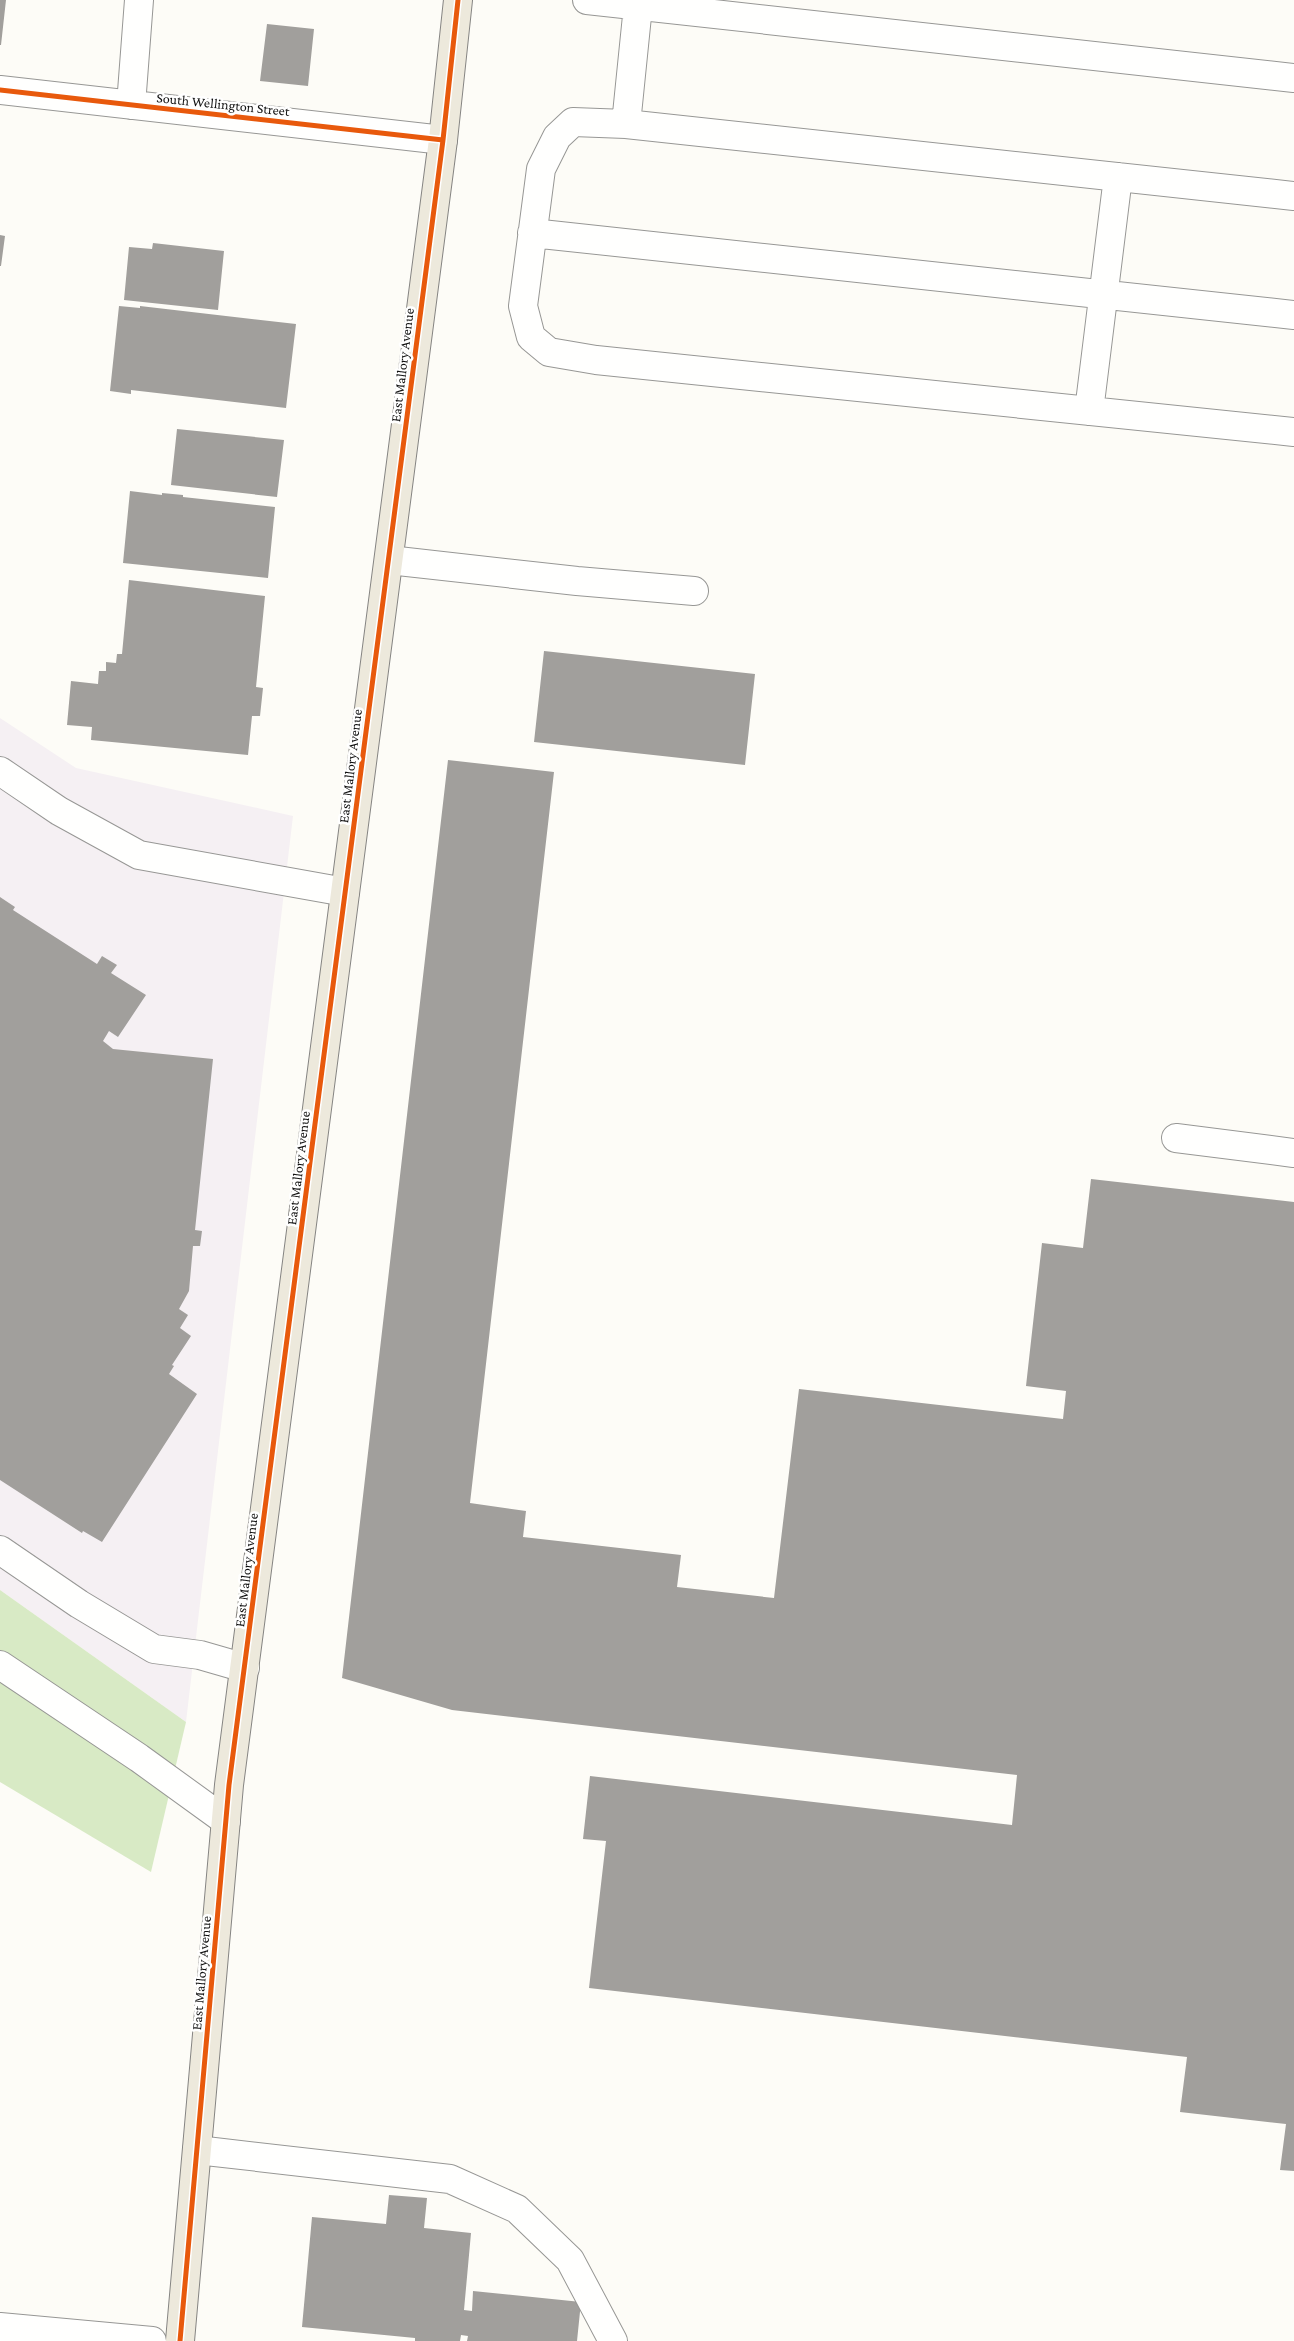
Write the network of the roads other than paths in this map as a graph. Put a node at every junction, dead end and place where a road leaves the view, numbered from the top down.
1 (140, 0) edge
2 (458, 0) edge
3 (586, 0) edge
4 (638, 6) junction
5 (1294, 78) edge
6 (0, 90) edge
7 (131, 105) junction
8 (626, 124) junction
9 (443, 140) junction
10 (1118, 177) junction
11 (1294, 196) edge
12 (532, 233) junction
13 (1104, 295) junction
14 (1294, 315) edge
15 (1089, 411) junction
16 (1294, 432) edge
17 (388, 560) junction
18 (694, 591) dead end
19 (0, 771) edge
20 (345, 892) junction
21 (1176, 1138) dead end
22 (1294, 1153) edge
23 (0, 1550) edge
24 (0, 1665) edge
25 (244, 1668) junction
26 (226, 1821) junction
27 (197, 2150) junction
28 (0, 2326) edge
29 (152, 2341) edge
30 (180, 2341) edge
31 (613, 2341) edge

1 - 7 street
2 - 9 main road, East Mallory Avenue
3 - 4 street
4 - 5 street
4 - 8 street
6 - 7 street, South Wellington Street
7 - 9 street, South Wellington Street
8 - 10 street
8 - 12 street
9 - 17 main road, East Mallory Avenue
10 - 11 street
10 - 13 street
12 - 13 street
12 - 15 street
13 - 14 street
13 - 15 street
15 - 16 street
17 - 18 street
17 - 20 main road, East Mallory Avenue
19 - 20 street
20 - 25 main road, East Mallory Avenue
21 - 22 street
23 - 25 street
24 - 26 street
25 - 26 main road, East Mallory Avenue
26 - 27 main road, East Mallory Avenue
27 - 30 main road, East Mallory Avenue
27 - 31 street
28 - 29 street

